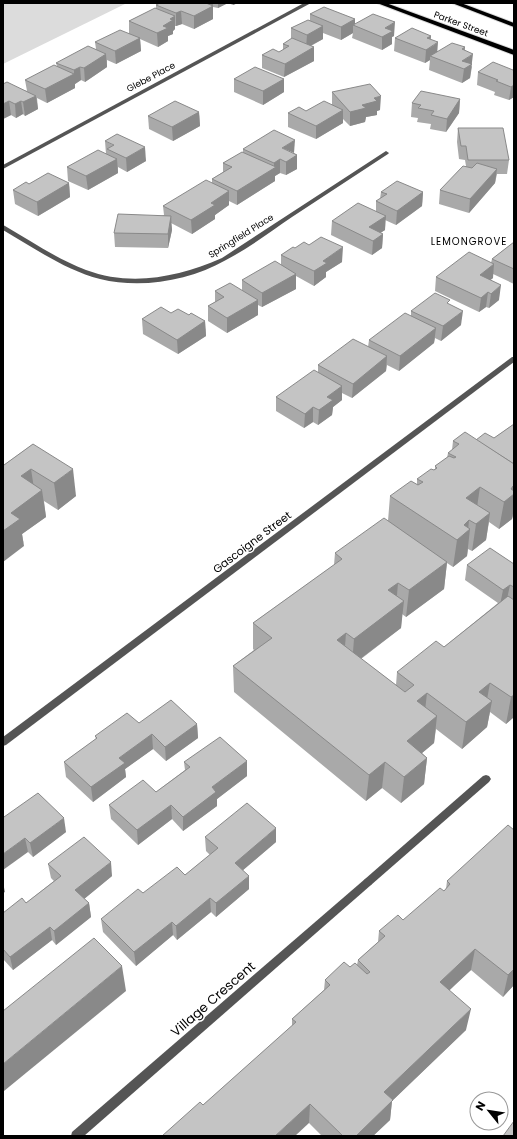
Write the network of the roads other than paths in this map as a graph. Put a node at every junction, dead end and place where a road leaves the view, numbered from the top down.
1 (308, 3) edge
2 (380, 3) edge
3 (454, 3) edge
4 (514, 25) edge
5 (514, 53) edge
6 (386, 154) dead end
7 (3, 167) edge
8 (3, 227) edge
9 (514, 360) edge
10 (3, 742) edge
11 (486, 779) dead end
12 (76, 1136) edge

1 - 7 street, Glebe Place
2 - 5 highway, Parker Street
3 - 4 highway, Parker Street
6 - 8 street, Springfield Place
9 - 10 street, Gascoigne Street
11 - 12 street, Village Crescent

